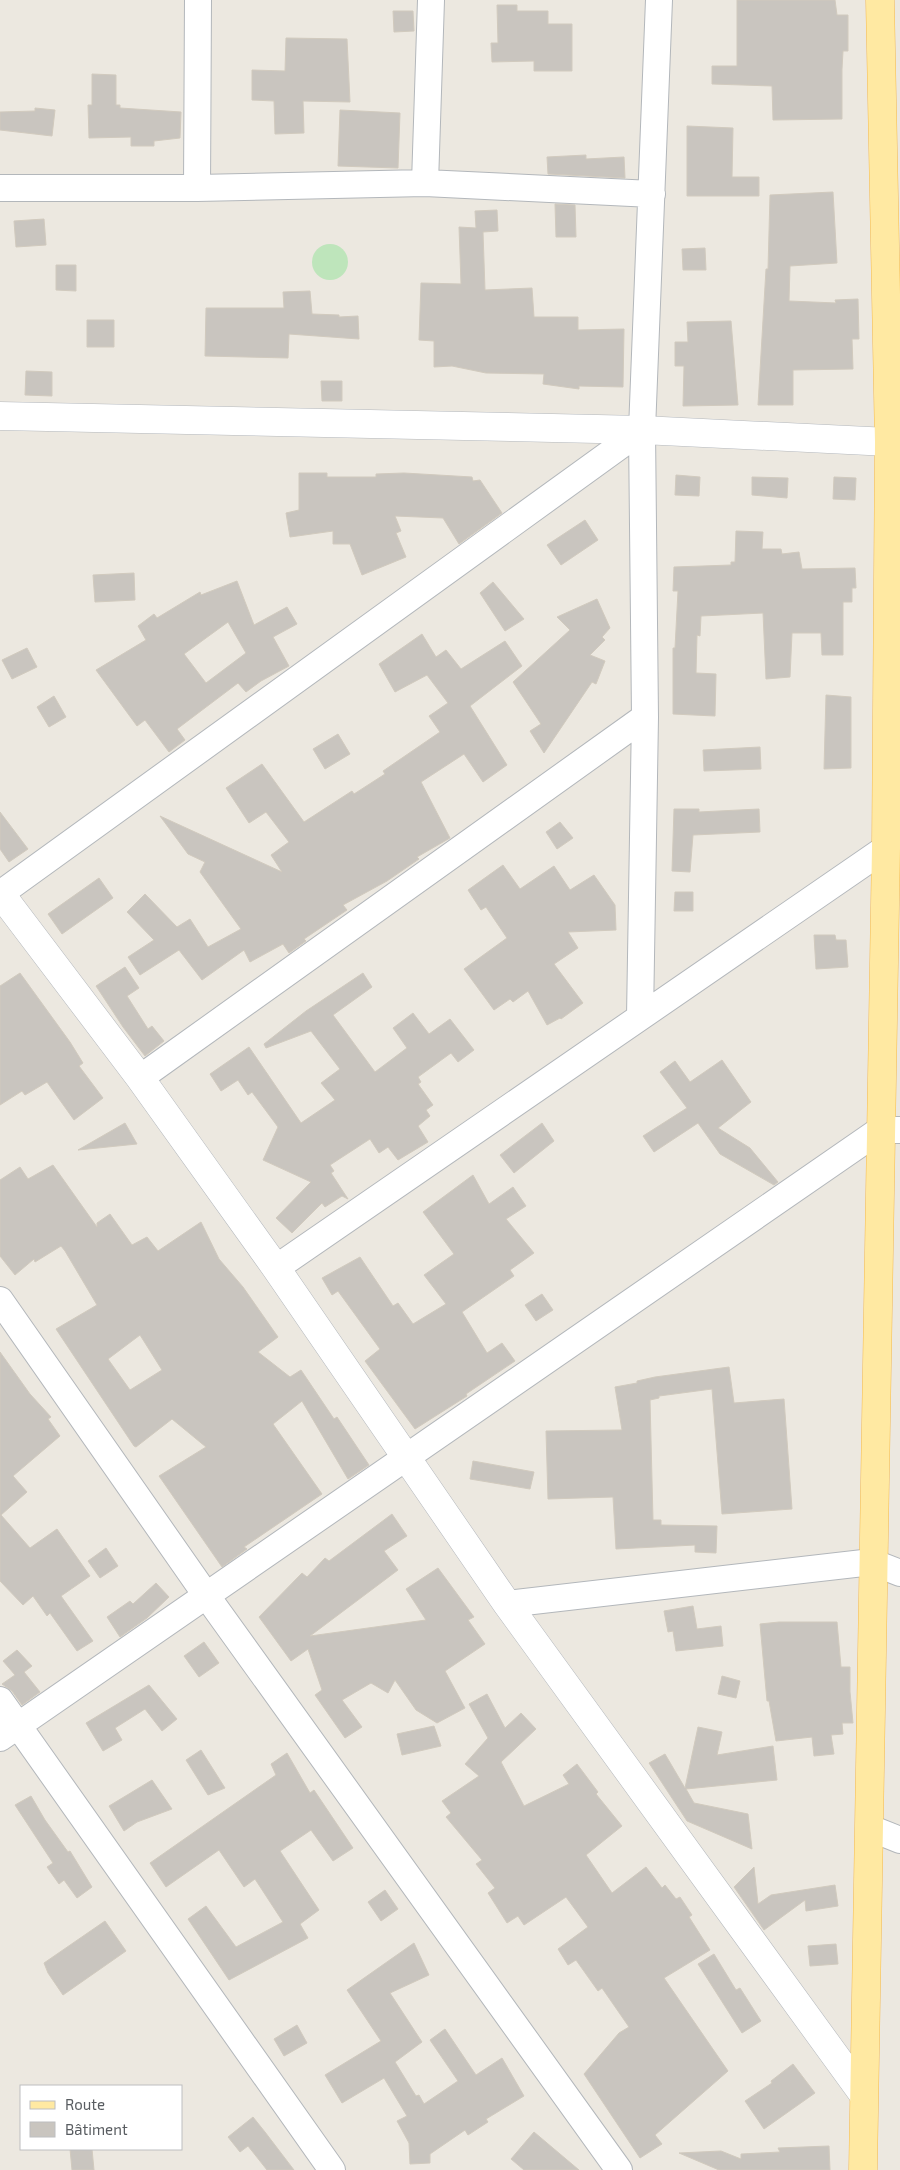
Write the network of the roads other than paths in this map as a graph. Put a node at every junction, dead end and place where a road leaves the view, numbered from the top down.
1 (198, 0) edge
2 (431, 0) edge
3 (659, 0) edge
4 (880, 0) edge
5 (425, 184) junction
6 (0, 188) edge
7 (197, 188) junction
8 (652, 194) junction
9 (0, 416) edge
10 (642, 430) junction
11 (894, 442) edge
12 (645, 717) junction
13 (886, 848) junction
14 (0, 894) edge
15 (640, 1017) junction
16 (140, 1078) junction
17 (890, 1130) edge
18 (276, 1268) junction
19 (0, 1300) edge
20 (404, 1458) junction
21 (872, 1562) junction
22 (900, 1573) edge
23 (206, 1595) junction
24 (506, 1604) junction
25 (0, 1700) edge
26 (10, 1731) edge
27 (870, 1828) junction
28 (900, 1840) edge
29 (863, 2094) junction
30 (332, 2170) edge
31 (619, 2170) edge
32 (863, 2170) edge

1 - 7 street
2 - 5 street
3 - 8 street
4 - 11 main road
5 - 7 street
5 - 8 street
6 - 7 street
8 - 10 street
9 - 10 street
10 - 11 street
10 - 12 street
10 - 14 street
11 - 13 main road
12 - 15 street
12 - 16 street
13 - 15 street
13 - 17 main road
14 - 16 street
15 - 18 street
16 - 18 street
17 - 20 street
17 - 21 main road
18 - 20 street
19 - 23 street
20 - 23 street
20 - 24 street
21 - 22 street
21 - 24 street
21 - 27 main road
23 - 26 street
23 - 31 street
24 - 29 street
25 - 26 street
26 - 30 street
27 - 28 street
27 - 29 main road
29 - 32 main road

